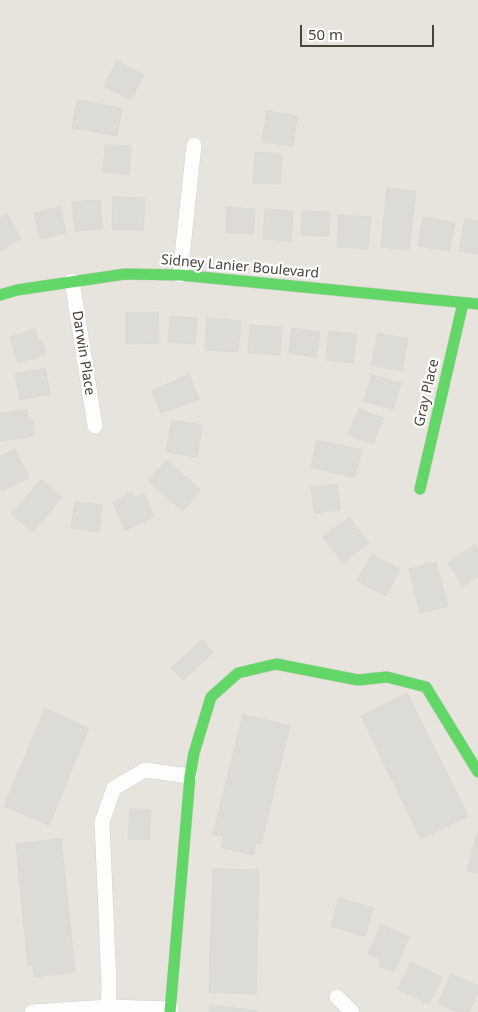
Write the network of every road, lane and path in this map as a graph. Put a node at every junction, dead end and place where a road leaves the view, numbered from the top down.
1 (194, 145) dead end
2 (180, 275) junction
3 (72, 281) junction
4 (0, 295) edge
5 (463, 303) junction
6 (478, 304) edge
7 (95, 426) dead end
8 (420, 489) dead end
9 (478, 772) edge
10 (190, 776) junction
11 (337, 997) dead end
12 (109, 1010) edge
13 (170, 1011) edge
14 (32, 1012) edge
15 (352, 1012) edge

1 - 2 street
2 - 3 street, Sidney Lanier Boulevard
2 - 5 street, Sidney Lanier Boulevard
3 - 4 street, Sidney Lanier Boulevard
3 - 7 street, Darwin Place
5 - 6 street, Sidney Lanier Boulevard
5 - 8 street, Gray Place
9 - 10 street
10 - 12 street
10 - 13 street
11 - 15 street
12 - 13 street
12 - 14 street

